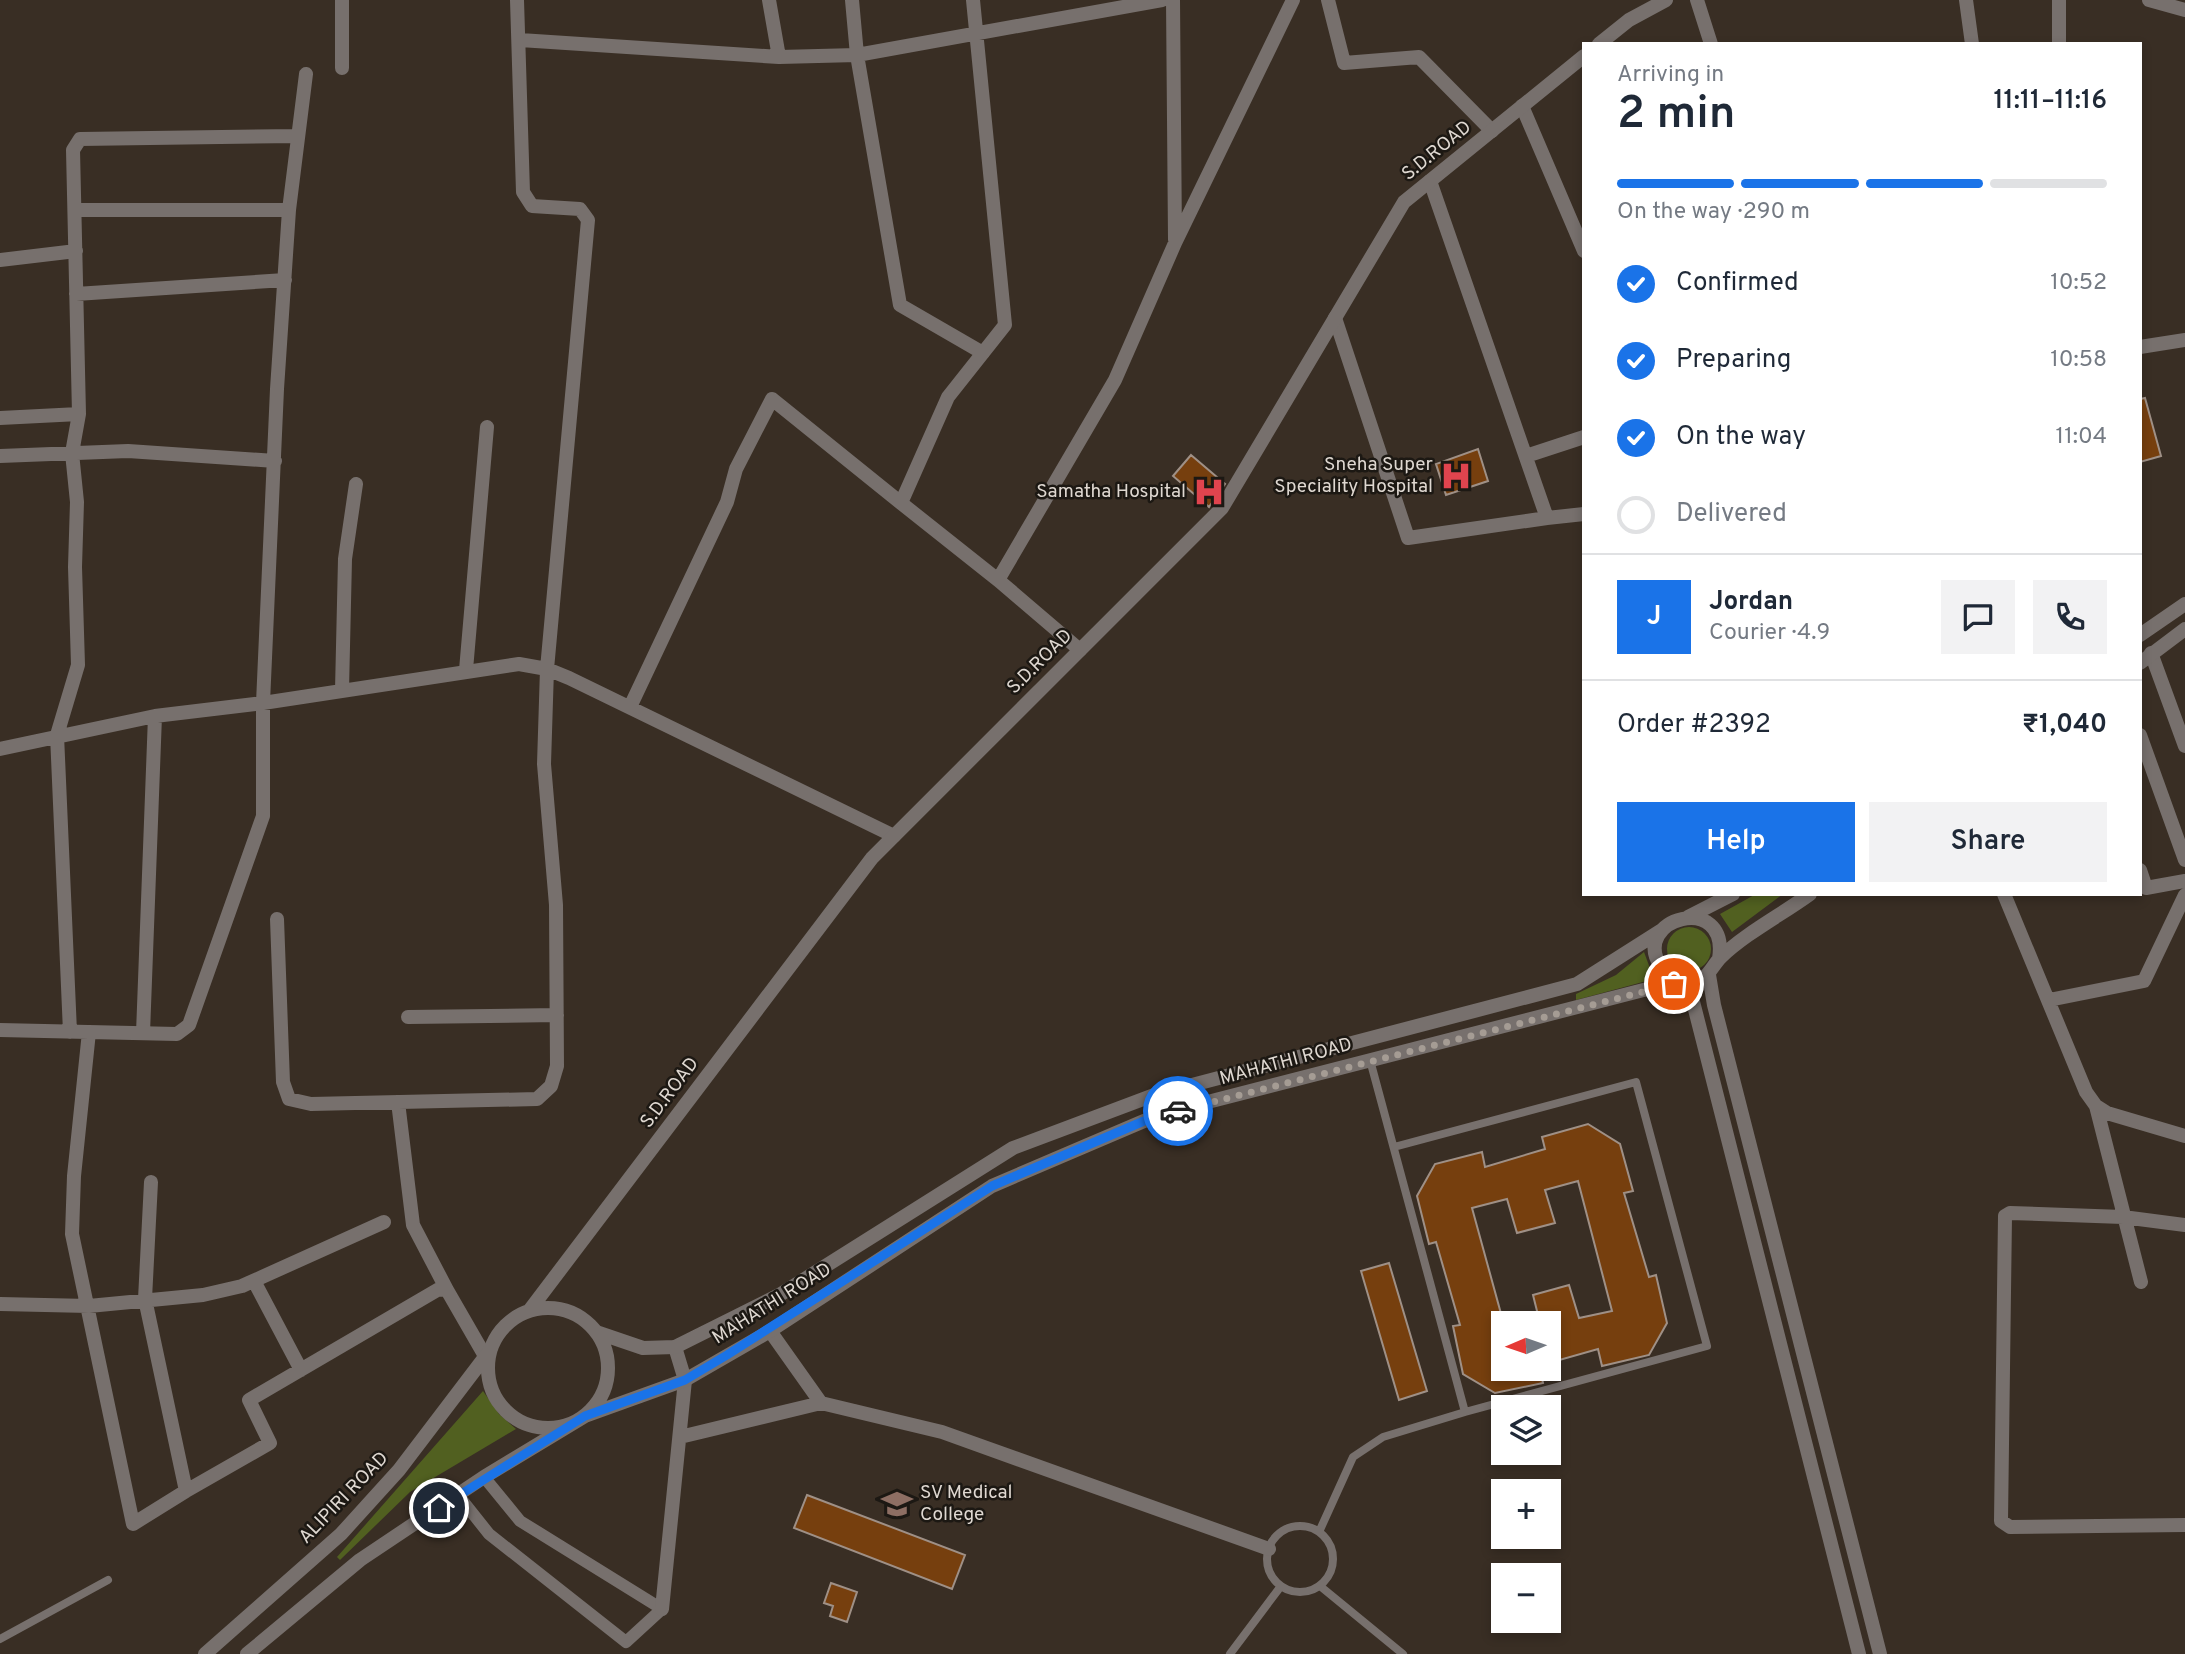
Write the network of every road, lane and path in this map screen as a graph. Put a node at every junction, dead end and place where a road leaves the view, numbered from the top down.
1 (342, 0) edge
2 (517, 0) edge
3 (769, 0) edge
4 (852, 0) edge
5 (973, 0) edge
6 (1162, 0) edge
7 (1173, 0) edge
8 (1293, 0) edge
9 (1328, 0) edge
10 (1666, 0) edge
11 (1697, 0) edge
12 (1966, 0) edge
13 (2059, 0) edge
14 (2149, 0) edge
15 (2185, 10) edge
16 (976, 34) junction
17 (520, 40) junction
18 (1602, 42) edge
19 (1710, 42) edge
20 (1972, 42) edge
21 (2059, 42) edge
22 (857, 55) junction
23 (779, 57) junction
24 (1582, 58) edge
25 (342, 68) dead end
26 (306, 74) dead end
27 (1522, 106) junction
28 (1492, 131) junction
29 (298, 136) junction
30 (1430, 181) junction
31 (75, 210) junction
32 (289, 210) junction
33 (1175, 243) junction
34 (1582, 246) edge
35 (76, 251) junction
36 (0, 260) edge
37 (285, 280) junction
38 (76, 294) junction
39 (1335, 318) junction
40 (2185, 340) edge
41 (2142, 347) edge
42 (983, 353) junction
43 (79, 414) junction
44 (0, 418) edge
45 (486, 427) dead end
46 (1582, 438) edge
47 (72, 453) junction
48 (0, 456) edge
49 (1525, 456) junction
50 (275, 461) junction
51 (356, 484) dead end
52 (901, 503) junction
53 (1582, 514) edge
54 (1547, 518) junction
55 (998, 580) junction
56 (2185, 604) edge
57 (2185, 629) edge
58 (2142, 634) edge
59 (1080, 650) junction
60 (2146, 658) edge
61 (547, 669) junction
62 (466, 670) junction
63 (342, 691) junction
64 (262, 703) junction
65 (630, 708) junction
66 (155, 716) junction
67 (57, 735) junction
68 (2142, 741) edge
69 (2185, 747) edge
70 (0, 749) edge
71 (894, 836) junction
72 (2185, 860) edge
73 (2142, 876) edge
74 (2185, 881) edge
75 (2185, 895) edge
76 (1729, 896) edge
77 (1807, 896) edge
78 (2005, 896) edge
79 (1688, 917) junction
80 (277, 919) dead end
81 (1662, 930) junction
82 (1719, 959) junction
83 (1709, 975) junction
84 (1688, 982) junction
85 (2049, 1000) junction
86 (556, 1015) junction
87 (408, 1017) dead end
88 (0, 1030) edge
89 (70, 1032) junction
90 (89, 1032) junction
91 (143, 1034) junction
92 (1370, 1060) junction
93 (1154, 1095) junction
94 (398, 1102) junction
95 (2096, 1106) junction
96 (1162, 1116) junction
97 (2182, 1134) edge
98 (1394, 1147) junction
99 (151, 1182) dead end
100 (2123, 1217) junction
101 (384, 1222) dead end
102 (2185, 1225) edge
103 (254, 1281) junction
104 (2141, 1282) dead end
105 (447, 1290) junction
106 (145, 1299) junction
107 (0, 1304) edge
108 (89, 1306) junction
109 (529, 1311) junction
110 (770, 1331) junction
111 (596, 1332) junction
112 (675, 1348) junction
113 (488, 1353) junction
114 (300, 1370) junction
115 (685, 1380) junction
116 (821, 1403) junction
117 (1465, 1412) junction
118 (585, 1416) junction
119 (680, 1437) junction
120 (484, 1477) junction
121 (186, 1492) junction
122 (458, 1495) junction
123 (2185, 1525) edge
124 (1320, 1532) junction
125 (1269, 1549) junction
126 (108, 1580) dead end
127 (1281, 1586) junction
128 (1320, 1586) junction
129 (662, 1609) junction
130 (0, 1639) edge
131 (205, 1654) edge
132 (247, 1654) edge
133 (1230, 1654) edge
134 (1403, 1654) edge
135 (1859, 1654) edge
136 (1880, 1654) edge

1 - 25 street
2 - 17 street
3 - 23 street
4 - 22 street
5 - 16 street
6 - 16 street
7 - 33 street
8 - 33 street
9 - 28 street
10 - 18 street
11 - 19 street
12 - 20 street
13 - 21 street
14 - 15 street
16 - 22 street
16 - 42 street
17 - 23 street
17 - 61 street
22 - 23 street
22 - 42 street
24 - 27 street, S.D.ROAD
26 - 29 street
27 - 28 street, S.D.ROAD
27 - 34 street
28 - 30 street, S.D.ROAD
29 - 31 street
29 - 32 street
30 - 39 street, S.D.ROAD
30 - 49 street
31 - 32 street
31 - 35 street
32 - 37 street
33 - 55 street
35 - 36 street
35 - 38 street
37 - 38 street
37 - 50 street
38 - 43 street
39 - 54 street
39 - 59 street, S.D.ROAD
40 - 41 street
42 - 52 street
43 - 44 street
43 - 47 street
45 - 62 street
46 - 49 street
47 - 48 street
47 - 50 street
47 - 67 street
49 - 54 street
50 - 64 street
51 - 63 street
52 - 55 street
52 - 65 street
53 - 54 street
55 - 59 street
56 - 58 street
57 - 60 street
59 - 71 street, S.D.ROAD
60 - 69 street
61 - 62 street
61 - 65 street
61 - 86 street
62 - 63 street
63 - 64 street
64 - 66 street
64 - 91 street
65 - 71 street
66 - 67 street
66 - 91 street
67 - 70 street
67 - 89 street
68 - 72 street
71 - 109 street, S.D.ROAD
73 - 74 street
75 - 85 street
76 - 79 street, MAHATHI ROAD
77 - 82 street
78 - 85 street
79 - 81 street, MAHATHI ROAD
79 - 82 street
80 - 94 street
81 - 84 street
81 - 93 street, MAHATHI ROAD
82 - 83 street
83 - 84 street, MAHATHI ROAD
83 - 136 street
84 - 92 street, MAHATHI ROAD
84 - 135 street
85 - 95 street
86 - 87 street
86 - 94 street
88 - 89 street
89 - 90 street
90 - 91 street
90 - 108 street
92 - 96 street, MAHATHI ROAD
92 - 98 lane
93 - 96 street
93 - 112 street, MAHATHI ROAD
94 - 105 street
95 - 97 street
95 - 100 street
96 - 110 street, MAHATHI ROAD
98 - 117 lane
98 - 117 lane
99 - 106 street
100 - 102 street
100 - 104 street
100 - 123 street
101 - 103 street
103 - 106 street
103 - 114 street
105 - 113 street
105 - 114 street
106 - 108 street
106 - 121 street
107 - 108 street
108 - 121 street
109 - 111 street
109 - 113 street
110 - 115 street, MAHATHI ROAD
110 - 116 street
111 - 112 street, MAHATHI ROAD
111 - 118 street
112 - 115 street
113 - 118 street
113 - 131 street, ALIPIRI ROAD
114 - 121 street
115 - 118 street, MAHATHI ROAD
115 - 119 street
116 - 119 street
116 - 125 street
117 - 124 lane
118 - 120 street
119 - 129 street
120 - 122 street
120 - 129 street
122 - 129 street
122 - 132 street
124 - 125 lane
124 - 128 lane
125 - 127 lane
126 - 130 lane
127 - 128 lane
127 - 133 lane
128 - 134 lane

